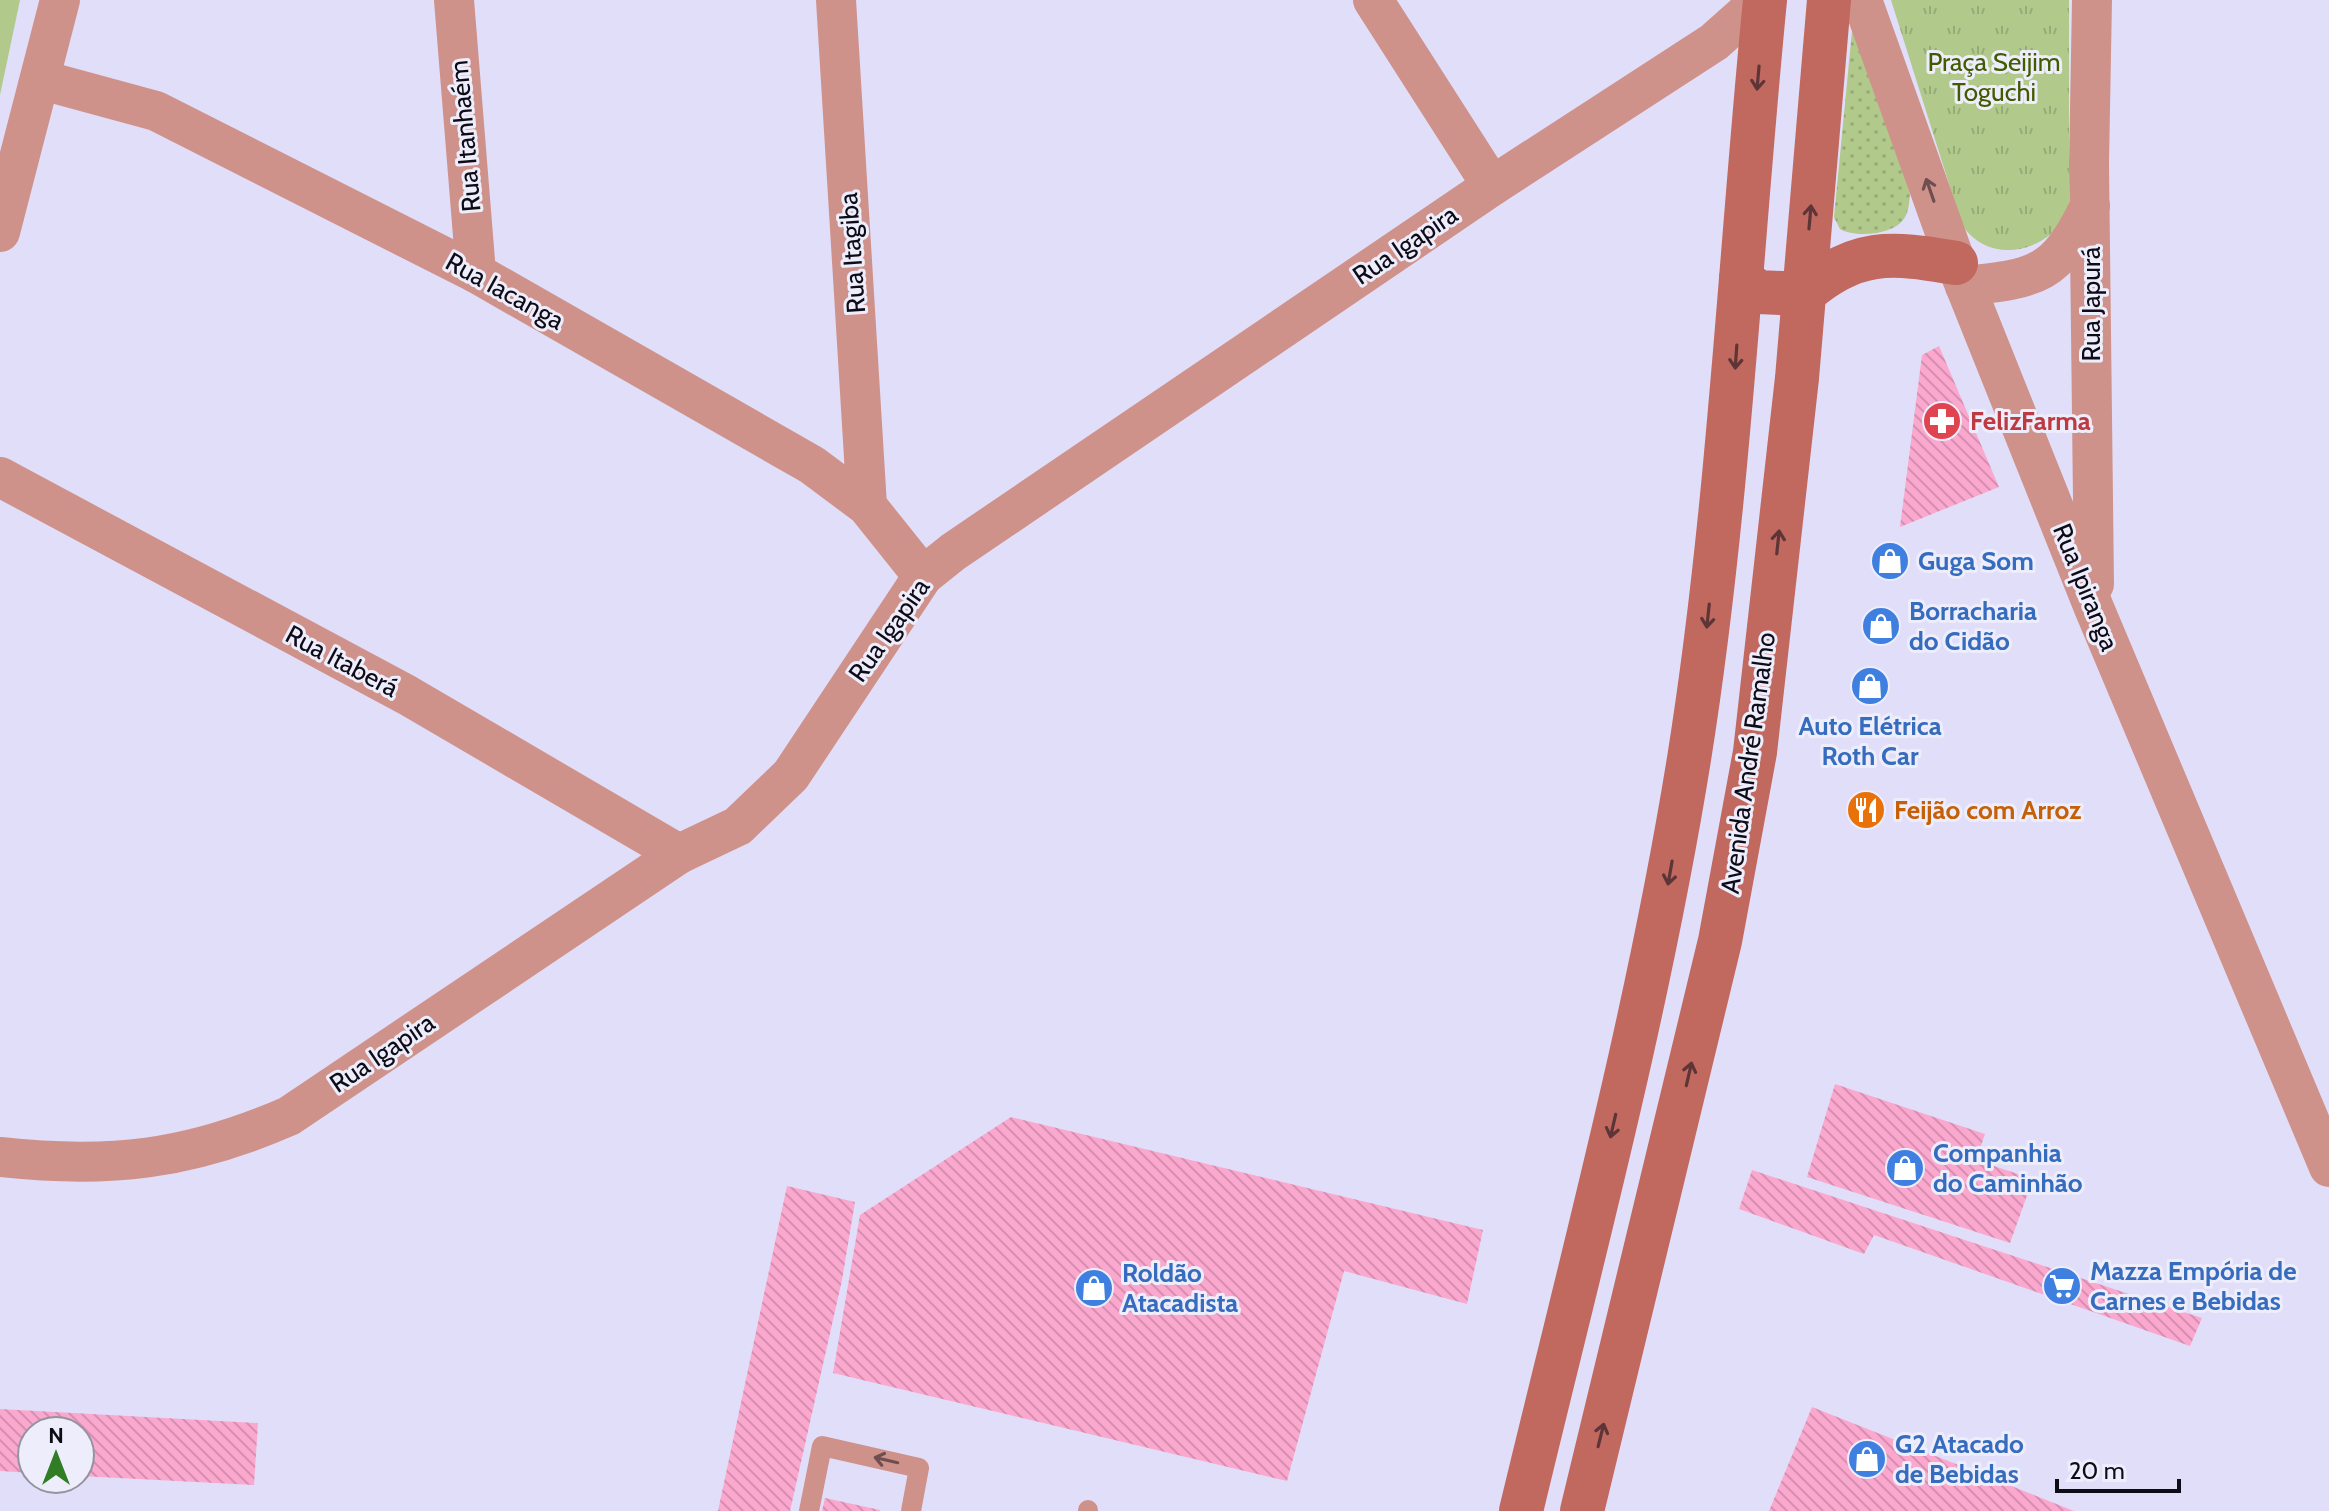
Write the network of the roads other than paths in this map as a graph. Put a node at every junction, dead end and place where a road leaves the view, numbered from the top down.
1 (60, 0) edge
2 (454, 0) edge
3 (836, 0) edge
4 (1373, 0) edge
5 (1763, 0) edge
6 (1829, 0) edge
7 (1862, 0) edge
8 (2092, 0) edge
9 (42, 80) junction
10 (1492, 186) junction
11 (2090, 206) junction
12 (0, 232) edge
13 (476, 273) junction
14 (1960, 274) junction
15 (1741, 279) junction
16 (1803, 294) junction
17 (0, 477) edge
18 (867, 506) junction
19 (923, 576) junction
20 (2094, 608) junction
21 (679, 854) junction
22 (0, 1157) edge
23 (2329, 1167) edge
24 (809, 1511) edge
25 (911, 1511) edge
26 (1521, 1511) edge
27 (1582, 1511) edge

1 - 9 street
2 - 13 street, Rua Itanhaém
3 - 18 street, Rua Itagiba
4 - 10 street
5 - 10 street, Rua Igapira
5 -> 15 main road
16 -> 6 main road, Avenida André Ramalho
14 -> 7 street, Rua Ipiranga
8 - 11 street, Rua Japurá
9 - 12 street
9 - 13 street, Rua Iacanga
10 - 19 street, Rua Igapira
11 - 14 street
11 - 20 street, Rua Japurá
13 - 18 street, Rua Iacanga
14 - 16 main road
14 - 20 street, Rua Ipiranga
15 - 16 main road
15 -> 26 main road
27 -> 16 main road, Avenida André Ramalho
17 - 21 street, Rua Itaberá
18 - 19 street, Rua Iacanga
19 - 21 street, Rua Igapira
20 - 23 street, Rua Ipiranga
21 - 22 street, Rua Igapira
25 -> 24 lane

